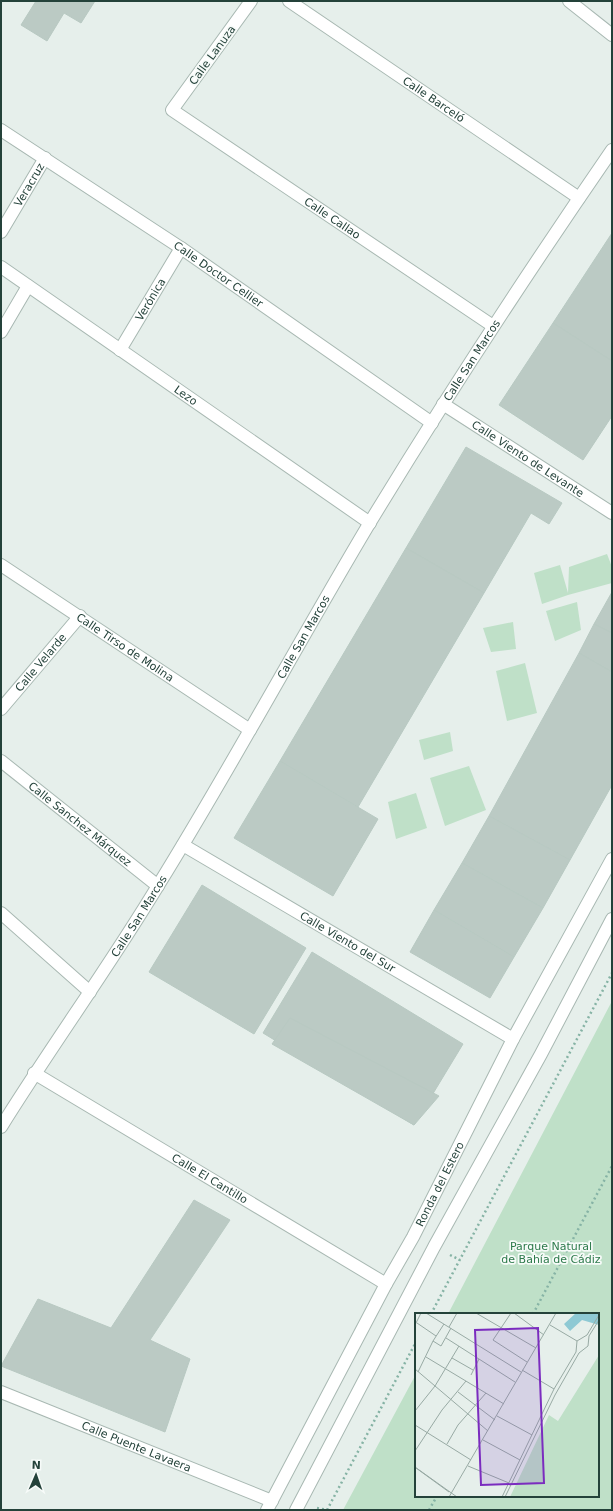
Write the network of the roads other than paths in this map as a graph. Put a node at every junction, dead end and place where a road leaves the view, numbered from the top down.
1 (251, 1) edge
2 (289, 1) edge
3 (569, 1) edge
4 (612, 35) edge
5 (172, 110) joint
6 (1, 130) edge
7 (612, 150) edge
8 (46, 158) junction
9 (579, 198) junction
10 (1, 232) edge
11 (181, 248) junction
12 (1, 267) edge
13 (28, 286) junction
14 (493, 326) junction
15 (1, 332) edge
16 (120, 350) junction
17 (443, 404) junction
18 (432, 423) junction
19 (612, 513) edge
20 (370, 524) junction
21 (1, 565) edge
22 (80, 616) junction
23 (1, 709) edge
24 (250, 730) junction
25 (1, 761) edge
26 (183, 845) junction
27 (612, 859) edge
28 (158, 886) junction
29 (1, 913) edge
30 (612, 919) edge
31 (90, 992) junction
32 (513, 1039) junction
33 (34, 1073) junction
34 (1, 1127) edge
35 (386, 1284) junction
36 (1, 1392) edge
37 (270, 1506) edge
38 (296, 1510) edge

1 - 5 street, Calle Lanuza
2 - 9 street, Calle Barceló
3 - 4 street
5 - 14 street, Calle Callao
6 - 8 street, Calle Doctor Cellier
7 - 9 street, Calle San Marcos
8 - 10 street, Veracruz
8 - 11 street, Calle Doctor Cellier
9 - 14 street, Calle San Marcos
11 - 16 street, Verónica
11 - 18 street, Calle Doctor Cellier
12 - 13 street, Lezo
13 - 15 street
13 - 16 street, Lezo
14 - 17 street, Calle San Marcos
16 - 20 street, Lezo
17 - 18 street, Calle San Marcos
17 - 19 street, Calle Viento de Levante
18 - 20 street, Calle San Marcos
20 - 24 street, Calle San Marcos
21 - 22 street, Calle Tirso de Molina
22 - 23 street, Calle Velarde
22 - 24 street, Calle Tirso de Molina
24 - 26 street, Calle San Marcos
25 - 28 street, Calle Sanchez Márquez
26 - 28 street, Calle San Marcos
26 - 32 street, Calle Viento del Sur
27 - 32 street, Ronda del Estero
28 - 31 street, Calle San Marcos
29 - 31 street
30 - 38 street
31 - 33 street, Calle San Marcos
32 - 35 street, Ronda del Estero
33 - 34 street, Calle San Marcos
33 - 35 street, Calle El Cantillo
35 - 37 street, Ronda del Estero
36 - 37 street, Calle Puente Lavaera

